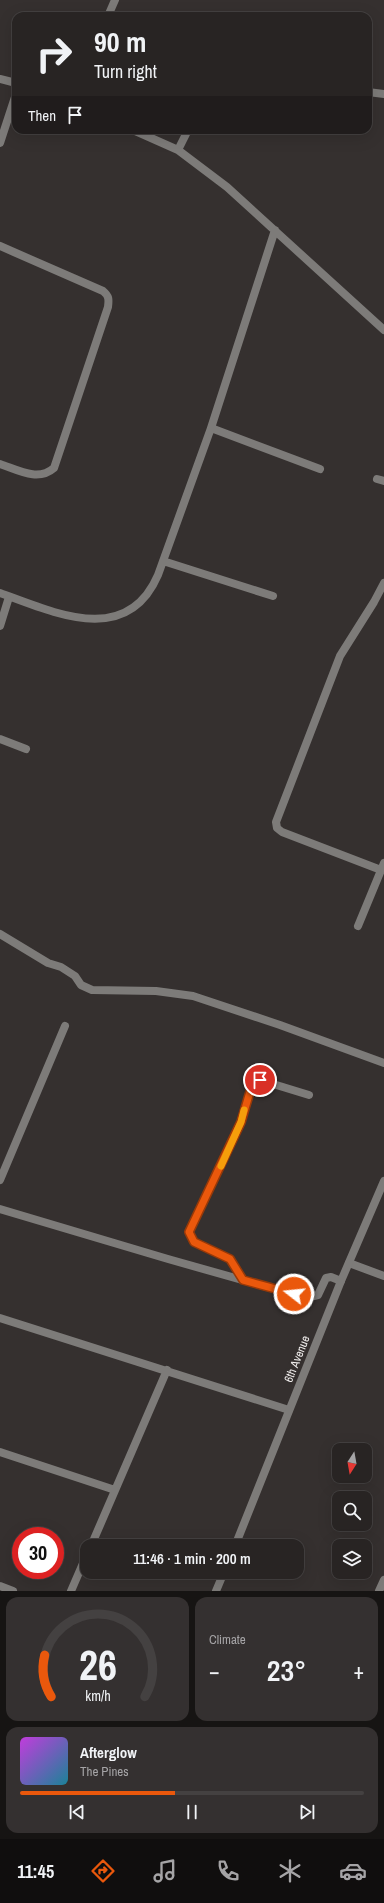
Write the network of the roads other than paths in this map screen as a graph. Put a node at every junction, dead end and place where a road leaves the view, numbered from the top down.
1 (115, 0) edge
2 (110, 12) edge
3 (0, 79) edge
4 (12, 82) edge
5 (372, 92) edge
6 (384, 94) edge
7 (12, 106) edge
8 (142, 134) edge
9 (186, 134) edge
10 (0, 143) edge
11 (178, 150) junction
12 (275, 230) junction
13 (0, 246) edge
14 (384, 330) edge
15 (211, 428) junction
16 (0, 464) edge
17 (320, 469) dead end
18 (163, 561) junction
19 (384, 583) edge
20 (0, 593) edge
21 (273, 596) dead end
22 (9, 597) junction
23 (0, 626) edge
24 (0, 739) edge
25 (26, 749) dead end
26 (383, 867) edge
27 (358, 926) dead end
28 (0, 934) edge
29 (65, 1026) dead end
30 (384, 1063) edge
31 (310, 1095) dead end
32 (0, 1180) edge
33 (384, 1181) edge
34 (0, 1209) edge
35 (349, 1263) junction
36 (384, 1276) edge
37 (243, 1280) junction
38 (341, 1281) junction
39 (0, 1318) edge
40 (167, 1370) junction
41 (289, 1410) junction
42 (0, 1452) edge
43 (115, 1490) junction
44 (94, 1539) edge
45 (237, 1539) edge
46 (80, 1570) edge
47 (221, 1579) edge
48 (384, 1580) edge
49 (0, 1586) edge
50 (13, 1591) edge
51 (71, 1591) edge
52 (216, 1591) edge
53 (379, 1591) edge

1 - 2 street
3 - 4 street
5 - 6 street
7 - 10 street
8 - 11 street
9 - 11 street
11 - 12 street
12 - 14 street
12 - 15 street
13 - 16 street
15 - 17 street
15 - 18 street
18 - 21 street
18 - 22 street
19 - 26 street
20 - 22 street
22 - 23 street
24 - 25 street
26 - 27 street
28 - 30 street
29 - 32 street
31 - 37 street
33 - 35 street, 6th Avenue
34 - 37 street
35 - 36 street
35 - 38 street, 6th Avenue
37 - 38 street
38 - 41 street, 6th Avenue
39 - 40 street
40 - 41 street
40 - 43 street
41 - 45 street, 6th Avenue
42 - 43 street
43 - 44 street
46 - 51 street
47 - 52 street
48 - 53 street
49 - 50 street

